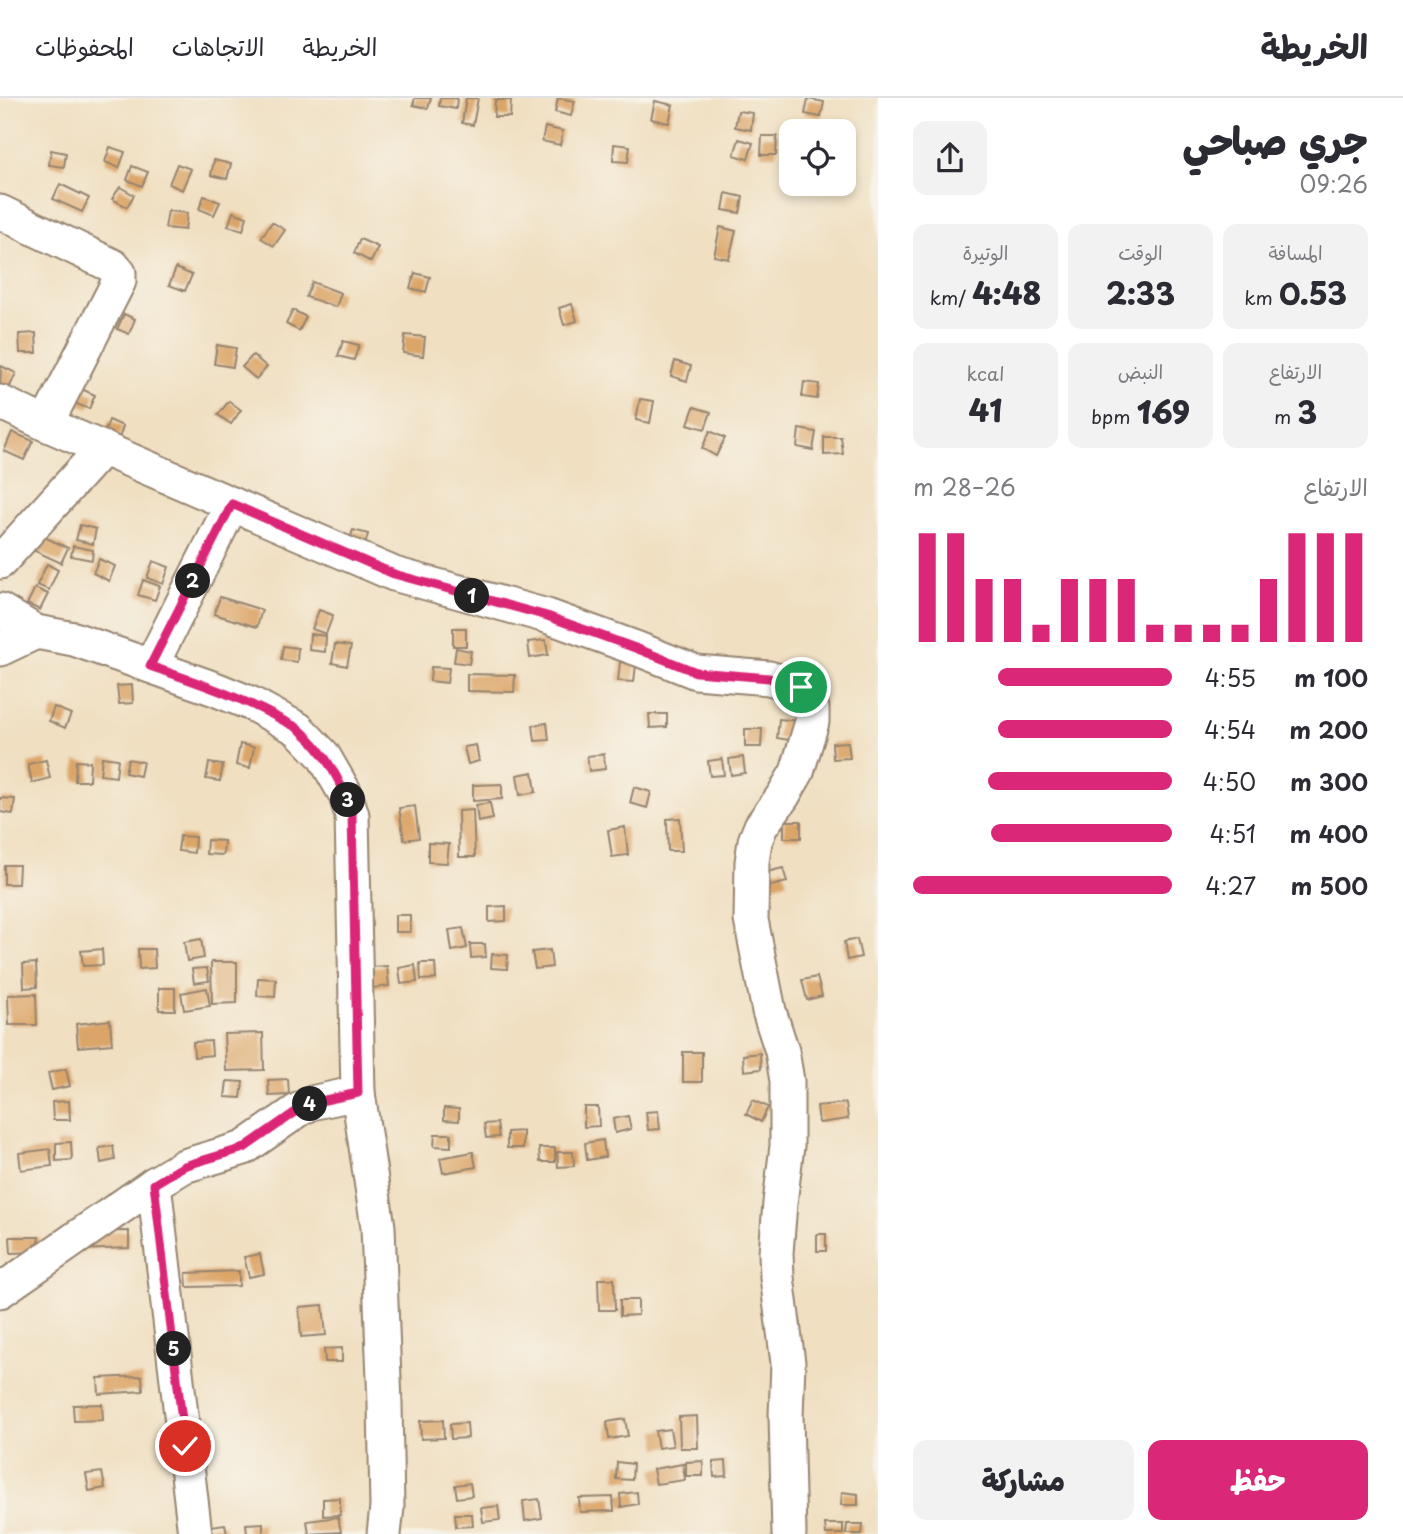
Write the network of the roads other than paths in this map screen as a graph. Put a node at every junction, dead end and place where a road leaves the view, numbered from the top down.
1 (0, 212) edge
2 (0, 402) edge
3 (46, 424) junction
4 (103, 449) junction
5 (232, 504) junction
6 (0, 562) edge
7 (0, 610) edge
8 (36, 632) junction
9 (0, 649) edge
10 (150, 666) junction
11 (358, 1093) junction
12 (154, 1184) junction
13 (0, 1291) edge
14 (195, 1534) edge
15 (384, 1534) edge
16 (789, 1534) edge

1 - 3 street
2 - 3 street
3 - 4 street
4 - 5 street
4 - 6 street
5 - 10 street
5 - 16 street
7 - 8 street
8 - 9 street
8 - 10 street
10 - 11 street
11 - 12 street
11 - 15 street
12 - 13 street
12 - 14 street

